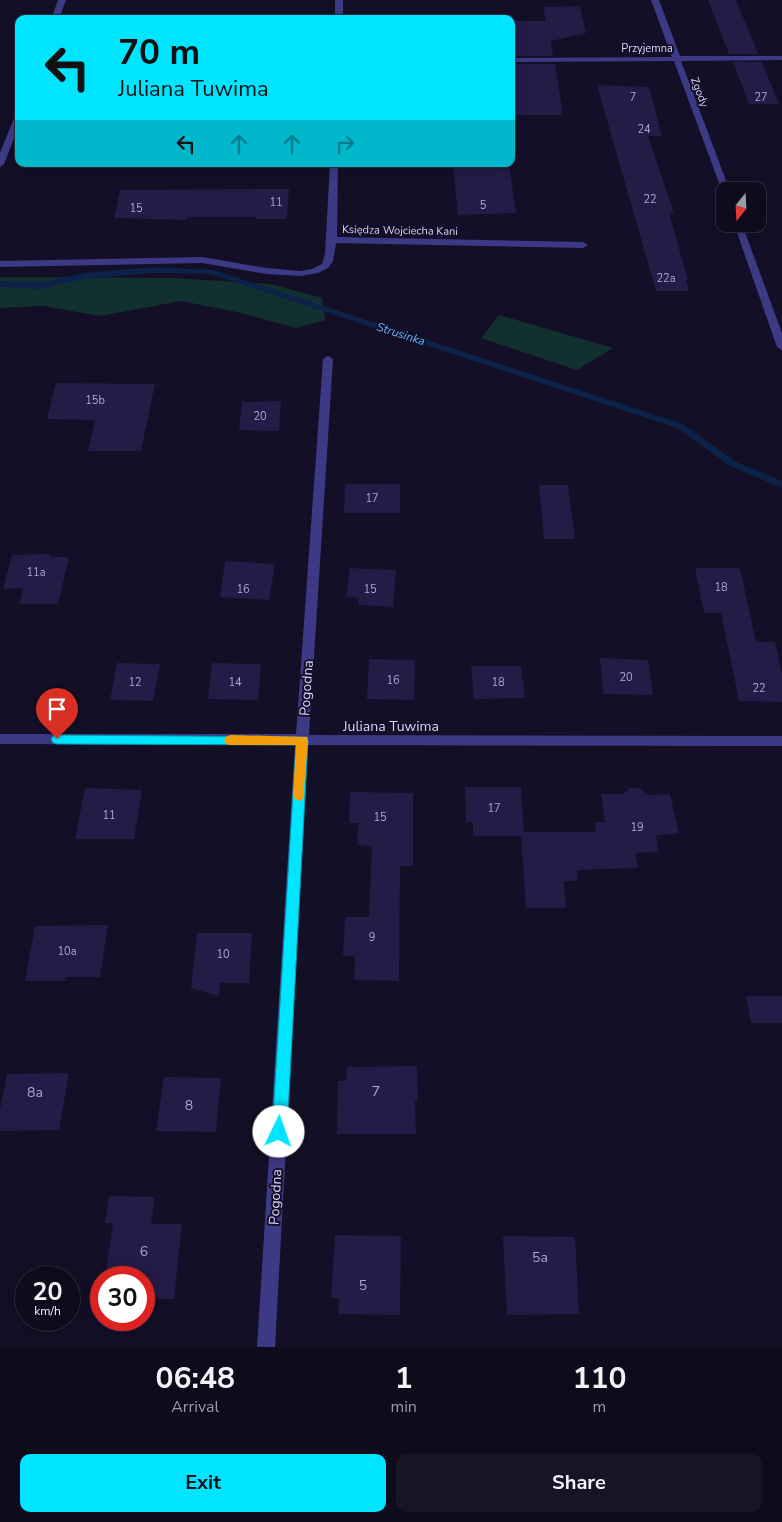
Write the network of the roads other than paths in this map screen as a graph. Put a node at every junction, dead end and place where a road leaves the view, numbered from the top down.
1 (62, 0) edge
2 (339, 0) edge
3 (655, 0) edge
4 (56, 15) edge
5 (338, 15) edge
6 (782, 58) edge
7 (676, 59) junction
8 (515, 60) edge
9 (15, 125) edge
10 (0, 164) edge
11 (334, 167) edge
12 (723, 182) edge
13 (741, 232) edge
14 (332, 240) junction
15 (583, 245) dead end
16 (0, 264) edge
17 (782, 347) edge
18 (328, 359) dead end
19 (0, 739) edge
20 (302, 741) junction
21 (782, 741) edge
22 (266, 1347) edge

1 - 4 street
2 - 5 street
3 - 7 street, Zgody
6 - 7 street, Przyjemna
7 - 8 street, Przyjemna
7 - 12 street, Zgody
9 - 10 street
11 - 14 street
13 - 17 street
14 - 15 street, Księdza Wojciecha Kani
14 - 16 street, Księdza Wojciecha Kani
18 - 20 street, Pogodna
19 - 20 street, Juliana Tuwima
20 - 21 street, Juliana Tuwima
20 - 22 street, Pogodna

